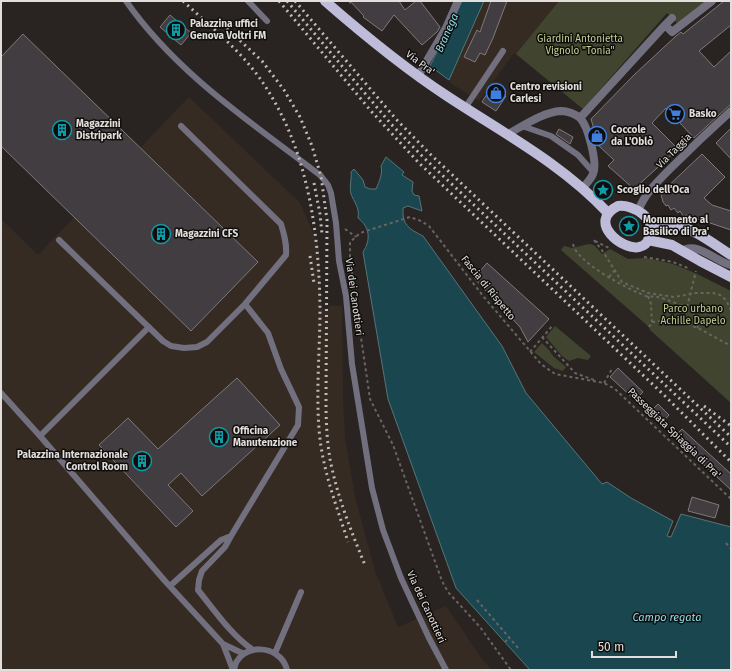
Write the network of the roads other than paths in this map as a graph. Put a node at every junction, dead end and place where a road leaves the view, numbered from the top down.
1 (126, 1) edge
2 (248, 1) edge
3 (325, 1) edge
4 (458, 1) edge
5 (712, 1) edge
6 (672, 18) dead end
7 (267, 21) dead end
8 (665, 25) junction
9 (503, 50) dead end
10 (419, 78) junction
11 (465, 108) junction
12 (731, 111) edge
13 (580, 118) junction
14 (180, 126) dead end
15 (522, 126) junction
16 (508, 134) junction
17 (594, 173) junction
18 (582, 189) junction
19 (638, 211) junction
20 (608, 213) junction
21 (650, 226) junction
22 (59, 240) dead end
23 (648, 240) junction
24 (682, 251) junction
25 (731, 255) edge
26 (731, 265) edge
27 (731, 277) edge
28 (244, 304) junction
29 (149, 327) junction
30 (1, 393) edge
31 (40, 436) junction
32 (231, 536) junction
33 (170, 586) junction
34 (301, 592) dead end
35 (223, 644) junction
36 (253, 650) junction
37 (275, 653) junction
38 (244, 654) junction
39 (234, 670) edge
40 (287, 670) edge
41 (446, 670) edge

1 - 41 lane, Via dei Canottieri
2 - 7 lane
3 - 10 main road, Via Pra'
4 - 10 street
5 - 8 street
6 - 8 street
8 - 13 street
9 - 11 lane
10 - 11 main road, Via Pra'
11 - 16 main road, Via Pra'
12 - 19 street, Via Taggia
13 - 15 street
13 - 17 street
14 - 28 lane
15 - 16 street
15 - 17 lane
16 - 18 main road, Via Pra'
17 - 18 street
18 - 20 main road, Via Pra'
19 - 20 main road
19 - 21 main road
20 - 23 main road
21 - 23 main road
21 - 25 main road
22 - 29 lane
23 - 24 main road
24 - 26 street
24 - 27 main road
28 - 29 lane
28 - 32 lane
29 - 31 lane
30 - 31 lane
31 - 33 lane
32 - 33 lane
32 - 36 lane
33 - 35 lane
34 - 37 lane
35 - 38 lane
35 - 39 lane
36 - 37 lane
36 - 38 lane
37 - 40 lane
38 - 39 lane

